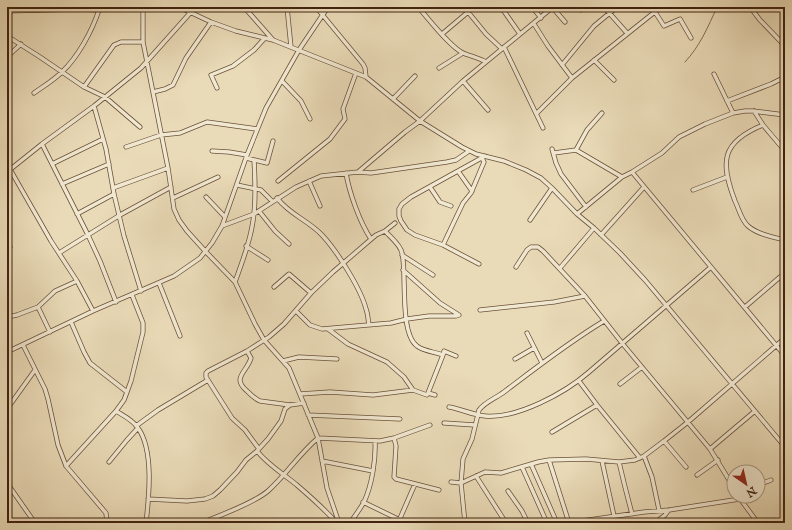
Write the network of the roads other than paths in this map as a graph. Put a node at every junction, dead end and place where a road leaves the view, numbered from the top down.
1 (123, 7) edge
2 (143, 7) edge
3 (178, 7) edge
4 (244, 7) edge
5 (287, 7) edge
6 (316, 7) edge
7 (328, 7) edge
8 (418, 7) edge
9 (464, 7) edge
10 (474, 7) edge
11 (501, 7) edge
12 (532, 7) edge
13 (553, 7) edge
14 (604, 7) edge
15 (617, 7) edge
16 (661, 7) edge
17 (750, 7) edge
18 (99, 10) junction
19 (7, 11) edge
20 (191, 12) junction
21 (468, 12) junction
22 (655, 12) junction
23 (610, 13) junction
24 (322, 15) junction
25 (541, 18) junction
26 (211, 22) junction
27 (565, 22) dead end
28 (534, 24) junction
29 (627, 33) junction
30 (442, 34) junction
31 (520, 34) junction
32 (7, 36) edge
33 (264, 38) junction
34 (691, 38) dead end
35 (273, 40) junction
36 (143, 42) junction
37 (21, 44) junction
38 (785, 46) edge
39 (291, 47) junction
40 (503, 48) junction
41 (299, 50) junction
42 (463, 53) junction
43 (7, 57) edge
44 (594, 60) junction
45 (146, 61) junction
46 (486, 62) junction
47 (562, 65) junction
48 (440, 68) dead end
49 (63, 72) junction
50 (356, 73) junction
51 (714, 74) dead end
52 (416, 76) dead end
53 (366, 77) junction
54 (785, 77) edge
55 (572, 78) junction
56 (614, 80) dead end
57 (282, 81) junction
58 (463, 81) junction
59 (84, 87) junction
60 (217, 88) dead end
61 (153, 92) junction
62 (34, 93) dead end
63 (105, 97) junction
64 (393, 99) junction
65 (727, 101) junction
66 (94, 106) junction
67 (488, 110) dead end
68 (753, 111) junction
69 (602, 113) dead end
70 (733, 113) junction
71 (537, 114) junction
72 (785, 115) edge
73 (310, 119) dead end
74 (420, 121) junction
75 (763, 125) junction
76 (140, 127) dead end
77 (543, 128) dead end
78 (257, 130) junction
79 (161, 135) junction
80 (103, 139) junction
81 (274, 141) dead end
82 (42, 144) junction
83 (126, 147) dead end
84 (552, 149) dead end
85 (576, 150) junction
86 (468, 151) junction
87 (785, 151) edge
88 (212, 152) dead end
89 (554, 153) junction
90 (246, 157) junction
91 (483, 157) junction
92 (254, 160) junction
93 (7, 164) edge
94 (52, 164) junction
95 (109, 164) junction
96 (168, 168) junction
97 (9, 171) edge
98 (458, 171) junction
99 (358, 172) junction
100 (632, 172) junction
101 (346, 173) junction
102 (218, 177) dead end
103 (622, 177) junction
104 (727, 177) junction
105 (278, 181) dead end
106 (309, 181) junction
107 (62, 184) junction
108 (237, 185) junction
109 (171, 187) junction
110 (430, 187) junction
111 (644, 187) junction
112 (113, 188) junction
113 (255, 188) junction
114 (552, 188) junction
115 (693, 190) dead end
116 (472, 191) junction
117 (114, 194) junction
118 (206, 197) dead end
119 (172, 198) junction
120 (277, 198) junction
121 (272, 201) junction
122 (320, 206) dead end
123 (451, 206) dead end
124 (586, 207) junction
125 (259, 210) junction
126 (77, 214) junction
127 (254, 214) junction
128 (577, 214) junction
129 (120, 215) junction
130 (225, 217) junction
131 (530, 220) dead end
132 (395, 223) dead end
133 (222, 226) junction
134 (594, 228) junction
135 (385, 231) junction
136 (88, 235) junction
137 (601, 235) junction
138 (371, 239) junction
139 (785, 239) edge
140 (7, 241) edge
141 (289, 244) dead end
142 (443, 245) junction
143 (246, 246) junction
144 (7, 252) edge
145 (206, 252) junction
146 (59, 253) junction
147 (402, 255) junction
148 (268, 260) dead end
149 (343, 264) junction
150 (479, 264) dead end
151 (516, 267) dead end
152 (711, 267) junction
153 (560, 268) junction
154 (403, 270) junction
155 (433, 275) dead end
156 (785, 276) edge
157 (77, 281) junction
158 (235, 282) junction
159 (159, 283) junction
160 (274, 287) dead end
161 (141, 291) junction
162 (311, 293) junction
163 (132, 295) junction
164 (585, 296) junction
165 (116, 302) junction
166 (667, 305) junction
167 (38, 307) junction
168 (745, 307) junction
169 (480, 310) dead end
170 (93, 311) junction
171 (296, 311) junction
172 (7, 317) edge
173 (407, 319) junction
174 (604, 321) junction
175 (71, 322) junction
176 (369, 325) junction
177 (328, 329) junction
178 (50, 332) junction
179 (527, 333) dead end
180 (180, 336) dead end
181 (785, 338) edge
182 (264, 340) junction
183 (622, 344) junction
184 (23, 345) junction
185 (776, 345) junction
186 (534, 348) junction
187 (247, 351) junction
188 (7, 352) edge
189 (443, 355) junction
190 (456, 356) dead end
191 (785, 356) edge
192 (337, 359) dead end
193 (515, 359) dead end
194 (283, 361) junction
195 (542, 363) junction
196 (642, 367) junction
197 (35, 370) junction
198 (208, 380) junction
199 (579, 381) junction
200 (620, 384) dead end
201 (732, 384) junction
202 (413, 390) junction
203 (127, 392) junction
204 (428, 393) junction
205 (300, 394) junction
206 (435, 395) dead end
207 (304, 403) junction
208 (290, 405) junction
209 (597, 405) junction
210 (449, 406) dead end
211 (7, 409) edge
212 (116, 411) junction
213 (755, 411) junction
214 (308, 414) junction
215 (478, 414) junction
216 (400, 420) dead end
217 (688, 422) junction
218 (444, 423) dead end
219 (430, 425) dead end
220 (475, 425) junction
221 (137, 427) junction
222 (552, 432) dead end
223 (318, 438) junction
224 (394, 438) junction
225 (375, 441) junction
226 (664, 441) junction
227 (783, 442) edge
228 (785, 447) edge
229 (710, 449) junction
230 (258, 450) junction
231 (642, 457) junction
232 (550, 460) junction
233 (718, 460) junction
234 (322, 461) junction
235 (602, 461) junction
236 (109, 462) dead end
237 (619, 462) junction
238 (531, 464) junction
239 (66, 466) junction
240 (522, 467) junction
241 (686, 467) dead end
242 (373, 471) junction
243 (726, 474) edge
244 (697, 475) dead end
245 (283, 476) junction
246 (476, 476) junction
247 (771, 480) dead end
248 (7, 482) edge
249 (451, 482) dead end
250 (766, 482) edge
251 (461, 483) junction
252 (416, 484) junction
253 (439, 490) dead end
254 (508, 491) dead end
255 (148, 499) junction
256 (726, 499) edge
257 (363, 502) junction
258 (744, 504) edge
259 (659, 510) junction
260 (670, 510) junction
261 (632, 514) junction
262 (614, 516) junction
263 (399, 522) edge
264 (35, 523) edge
265 (107, 523) edge
266 (146, 523) edge
267 (201, 523) edge
268 (338, 523) edge
269 (350, 523) edge
270 (465, 523) edge
271 (506, 523) edge
272 (528, 523) edge
273 (547, 523) edge
274 (557, 523) edge
275 (568, 523) edge
276 (655, 523) edge
277 (758, 523) edge

1 - 18 street
2 - 36 street
3 - 20 street
4 - 35 street
5 - 39 street
6 - 24 street
7 - 24 street
8 - 30 street
9 - 21 street
10 - 21 street
11 - 31 street
12 - 25 street
13 - 25 street
13 - 27 street
14 - 23 street
15 - 23 street
16 - 22 street
17 - 38 street
18 - 19 street
18 - 49 street
20 - 26 street
20 - 45 street
21 - 30 street
21 - 40 street
22 - 29 street
22 - 34 street
23 - 29 street
23 - 47 street
24 - 41 street
24 - 53 street
25 - 28 street
26 - 33 street
26 - 61 street
28 - 31 street
28 - 47 street
29 - 44 street
30 - 42 street
31 - 40 street
32 - 37 street
33 - 35 street
33 - 60 street
35 - 39 street
36 - 45 street
36 - 59 street
37 - 43 street
37 - 49 street
39 - 41 street
40 - 46 street
40 - 71 street
41 - 50 street
41 - 57 street
42 - 46 street
42 - 48 street
44 - 55 street
44 - 56 street
45 - 61 street
45 - 63 street
46 - 58 street
47 - 55 street
49 - 59 street
49 - 62 street
50 - 53 street
50 - 105 street
51 - 65 street
52 - 64 street
53 - 64 street
54 - 65 street
55 - 71 street
57 - 73 street
57 - 78 street
58 - 67 street
58 - 74 street
59 - 63 street
61 - 79 street
63 - 66 street
63 - 76 street
64 - 74 street
65 - 70 street
66 - 80 street
66 - 82 street
68 - 70 street
68 - 72 street
68 - 75 street
69 - 85 street
70 - 100 street
71 - 77 street
74 - 86 street
74 - 99 street
75 - 87 street
75 - 104 street
78 - 79 street
78 - 90 street
79 - 83 street
79 - 96 street
80 - 94 street
80 - 95 street
81 - 92 street
82 - 94 street
82 - 97 street
84 - 89 street
85 - 89 street
85 - 103 street
86 - 91 street
86 - 99 street
88 - 90 street
89 - 124 street
90 - 92 street
90 - 108 street
91 - 98 street
91 - 114 street
91 - 116 street
92 - 113 street
93 - 97 street
94 - 107 street
95 - 107 street
95 - 112 street
96 - 109 street
96 - 112 street
97 - 146 street
98 - 110 street
98 - 116 street
99 - 101 street
100 - 103 street
100 - 111 street
101 - 106 street
101 - 138 street
102 - 119 street
103 - 124 street
104 - 115 street
104 - 139 street
106 - 120 street
106 - 122 street
107 - 126 street
108 - 113 street
108 - 130 street
109 - 119 street
109 - 129 street
110 - 123 street
110 - 142 street
111 - 137 street
111 - 152 street
112 - 117 street
113 - 121 street
113 - 127 street
114 - 128 street
114 - 131 street
116 - 142 street
117 - 126 street
117 - 129 street
118 - 130 street
119 - 145 street
120 - 121 street
120 - 149 street
121 - 125 street
124 - 128 street
125 - 127 street
125 - 141 street
126 - 136 street
127 - 133 street
127 - 143 street
128 - 134 street
129 - 136 street
129 - 161 street
130 - 133 street
132 - 135 street
133 - 145 street
134 - 137 street
134 - 153 street
135 - 138 street
135 - 147 street
136 - 146 street
136 - 165 street
137 - 166 street
138 - 149 street
140 - 144 street
142 - 150 street
143 - 148 street
143 - 158 street
145 - 158 street
145 - 159 street
146 - 157 street
147 - 154 street
147 - 155 street
149 - 162 street
149 - 176 street
151 - 153 street
152 - 166 street
152 - 168 street
153 - 164 street
154 - 173 street
154 - 173 street
156 - 168 street
157 - 167 street
157 - 170 street
158 - 182 street
159 - 161 street
159 - 180 street
160 - 162 street
161 - 163 street
162 - 171 street
163 - 165 street
163 - 203 street
164 - 169 street
164 - 174 street
165 - 170 street
166 - 183 street
166 - 201 street
167 - 172 street
167 - 178 street
168 - 185 street
170 - 175 street
171 - 177 street
171 - 182 street
173 - 176 street
173 - 189 street
174 - 183 street
174 - 195 street
175 - 178 street
175 - 203 street
176 - 177 street
177 - 202 street
178 - 184 street
179 - 186 street
181 - 185 street
182 - 187 street
182 - 194 street
183 - 196 street
183 - 199 street
184 - 188 street
184 - 197 street
185 - 191 street
185 - 201 street
186 - 193 street
186 - 195 street
187 - 198 street
187 - 208 street
189 - 190 street
189 - 204 street
192 - 194 street
194 - 205 street
195 - 215 street
196 - 200 street
196 - 217 street
197 - 211 street
197 - 239 street
198 - 221 street
198 - 230 street
199 - 209 street
199 - 215 street
201 - 213 street
201 - 217 street
202 - 204 street
202 - 205 street
203 - 212 street
204 - 206 street
205 - 207 street
207 - 208 street
207 - 214 street
208 - 230 street
209 - 222 street
209 - 231 street
210 - 215 street
212 - 221 street
212 - 239 street
213 - 227 street
213 - 229 street
214 - 216 street
214 - 223 street
215 - 220 street
217 - 226 street
217 - 229 street
218 - 220 street
219 - 224 street
220 - 251 street
221 - 236 street
221 - 255 street
223 - 225 street
223 - 234 street
223 - 245 street
224 - 225 street
224 - 252 street
225 - 242 street
226 - 231 street
226 - 241 street
227 - 228 street
229 - 233 street
230 - 245 street
230 - 255 street
231 - 237 street
231 - 259 street
232 - 235 street
232 - 238 street
232 - 275 street
233 - 243 street
233 - 244 street
234 - 242 street
234 - 268 street
235 - 237 street
235 - 262 street
237 - 261 street
238 - 240 street
238 - 274 street
239 - 265 street
240 - 246 street
240 - 273 street
242 - 257 street
245 - 267 street
245 - 268 street
246 - 251 street
246 - 271 street
247 - 250 street
248 - 264 street
249 - 251 street
251 - 270 street
252 - 253 street
252 - 263 street
254 - 272 street
255 - 266 street
256 - 260 street
257 - 263 street
257 - 269 street
258 - 277 street
259 - 260 street
259 - 261 street
260 - 276 street
261 - 262 street
262 - 275 street

